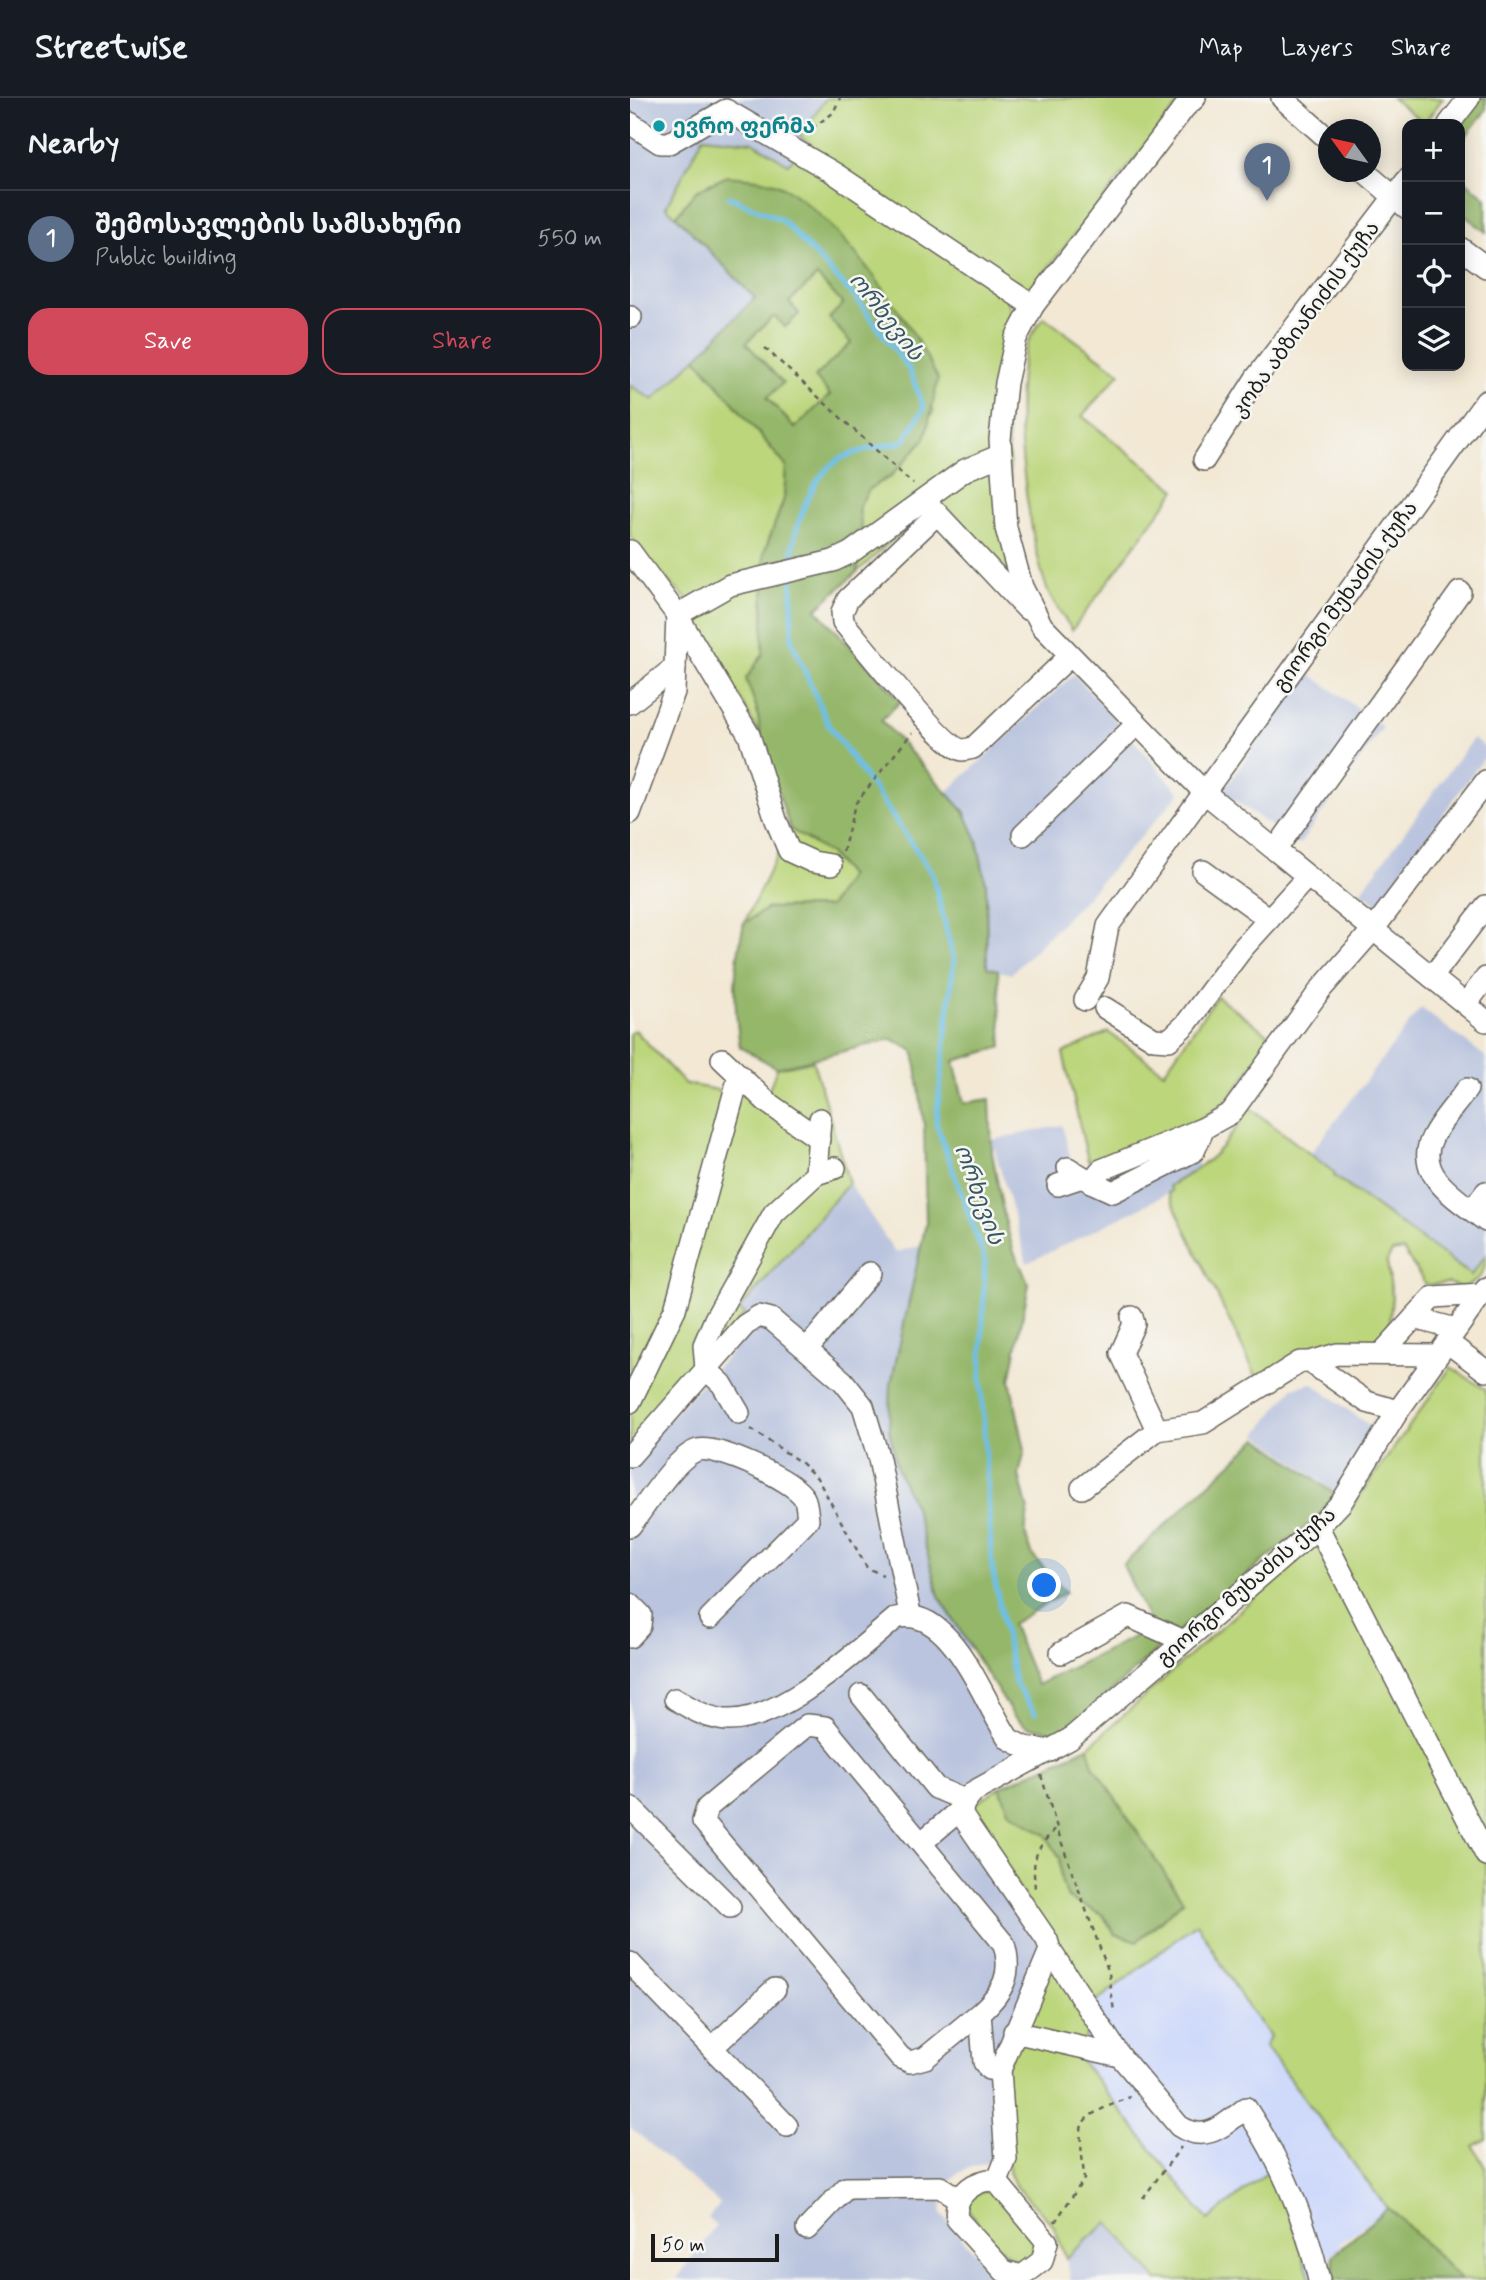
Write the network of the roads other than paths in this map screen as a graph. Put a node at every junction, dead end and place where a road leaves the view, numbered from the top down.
1 (1195, 98) edge
2 (1282, 98) edge
3 (1469, 98) edge
4 (1453, 119) edge
5 (630, 122) edge
6 (1318, 130) edge
7 (1377, 182) edge
8 (1406, 182) edge
9 (1401, 202) edge
10 (1465, 252) edge
11 (1486, 268) edge
12 (1033, 306) junction
13 (1486, 401) edge
14 (1001, 455) junction
15 (1204, 460) dead end
16 (931, 508) junction
17 (630, 551) edge
18 (1460, 592) dead end
19 (677, 615) junction
20 (1042, 626) junction
21 (1070, 656) junction
22 (675, 667) junction
23 (631, 705) edge
24 (1137, 724) junction
25 (1486, 781) edge
26 (1205, 793) junction
27 (630, 813) edge
28 (1023, 835) dead end
29 (1276, 849) junction
30 (831, 865) road end
31 (1203, 871) dead end
32 (1307, 877) junction
33 (1486, 906) edge
34 (1269, 919) junction
35 (1372, 930) junction
36 (1432, 977) junction
37 (1486, 978) edge
38 (1085, 1000) dead end
39 (1466, 1004) junction
40 (1105, 1008) dead end
41 (1486, 1021) edge
42 (722, 1059) dead end
43 (739, 1076) junction
44 (1467, 1089) dead end
45 (1075, 1178) dead end
46 (1486, 1192) edge
47 (1479, 1216) edge
48 (870, 1273) dead end
49 (1484, 1291) edge
50 (1132, 1317) dead end
51 (1415, 1318) junction
52 (1447, 1342) junction
53 (807, 1349) junction
54 (1381, 1354) junction
55 (1310, 1362) junction
56 (706, 1370) junction
57 (1486, 1371) edge
58 (630, 1402) edge
59 (1398, 1411) junction
60 (738, 1413) dead end
61 (1157, 1430) junction
62 (630, 1456) edge
63 (1082, 1488) dead end
64 (630, 1526) edge
65 (1318, 1527) junction
66 (630, 1604) edge
67 (910, 1614) junction
68 (710, 1618) dead end
69 (630, 1637) edge
70 (1184, 1641) junction
71 (1060, 1653) dead end
72 (862, 1695) dead end
73 (675, 1699) dead end
74 (1043, 1754) junction
75 (967, 1800) junction
76 (630, 1807) edge
77 (921, 1843) junction
78 (1486, 1855) edge
79 (730, 1907) dead end
80 (1050, 1950) junction
81 (630, 1963) edge
82 (775, 1989) dead end
83 (979, 2013) junction
84 (1014, 2032) junction
85 (712, 2048) junction
86 (1120, 2056) junction
87 (1000, 2070) junction
88 (787, 2126) dead end
89 (997, 2182) junction
90 (959, 2199) junction
91 (807, 2229) dead end
92 (1042, 2273) edge
93 (1319, 2280) edge

1 - 12 street
2 - 6 street
3 - 4 street
5 - 12 street
7 - 9 street
8 - 9 street, კობა აბზიანიძის ქუჩა
9 - 15 street, კობა აბზიანიძის ქუჩა
10 - 11 street
12 - 14 street
13 - 26 street, გიორგი მუხაძის ქუჩა
14 - 16 street
14 - 20 street
16 - 19 street
16 - 20 street
16 - 21 street
17 - 19 street
18 - 29 street
19 - 22 street
19 - 30 street
20 - 21 street
21 - 24 street
22 - 23 street
22 - 27 street
24 - 26 street
24 - 28 street
25 - 35 street
26 - 29 street
26 - 38 street, გიორგი მუხაძის ქუჩა
29 - 32 street
31 - 34 street
32 - 34 street
32 - 35 street
33 - 36 street
34 - 40 street
35 - 36 street
35 - 45 street
36 - 39 street
37 - 39 street
39 - 41 street
42 - 43 street
43 - 56 street
43 - 58 street
44 - 47 street
46 - 47 street
48 - 53 street
49 - 51 street
49 - 52 street, გიორგი მუხაძის ქუჩა
50 - 61 street
51 - 52 street
51 - 54 street
52 - 54 street
52 - 57 street
52 - 59 street, გიორგი მუხაძის ქუჩა
53 - 56 street
53 - 67 street
54 - 55 street
55 - 59 street
55 - 61 street
56 - 60 street
56 - 62 street
59 - 65 street, გიორგი მუხაძის ქუჩა
61 - 63 street
64 - 68 street
65 - 70 street, გიორგი მუხაძის ქუჩა
65 - 78 street
66 - 69 street
67 - 73 street
67 - 74 street
70 - 71 street
70 - 74 street, გიორგი მუხაძის ქუჩა
72 - 75 street
74 - 75 street, გიორგი მუხაძის ქუჩა
75 - 77 street, გიორგი მუხაძის ქუჩა
75 - 80 street
76 - 79 street
77 - 83 street
77 - 83 street
80 - 84 street
80 - 86 street
81 - 85 street
82 - 85 street
83 - 87 street
84 - 86 street
84 - 87 street
85 - 88 street
86 - 93 street
87 - 89 street
89 - 90 street
89 - 92 street
90 - 91 street
90 - 92 street

